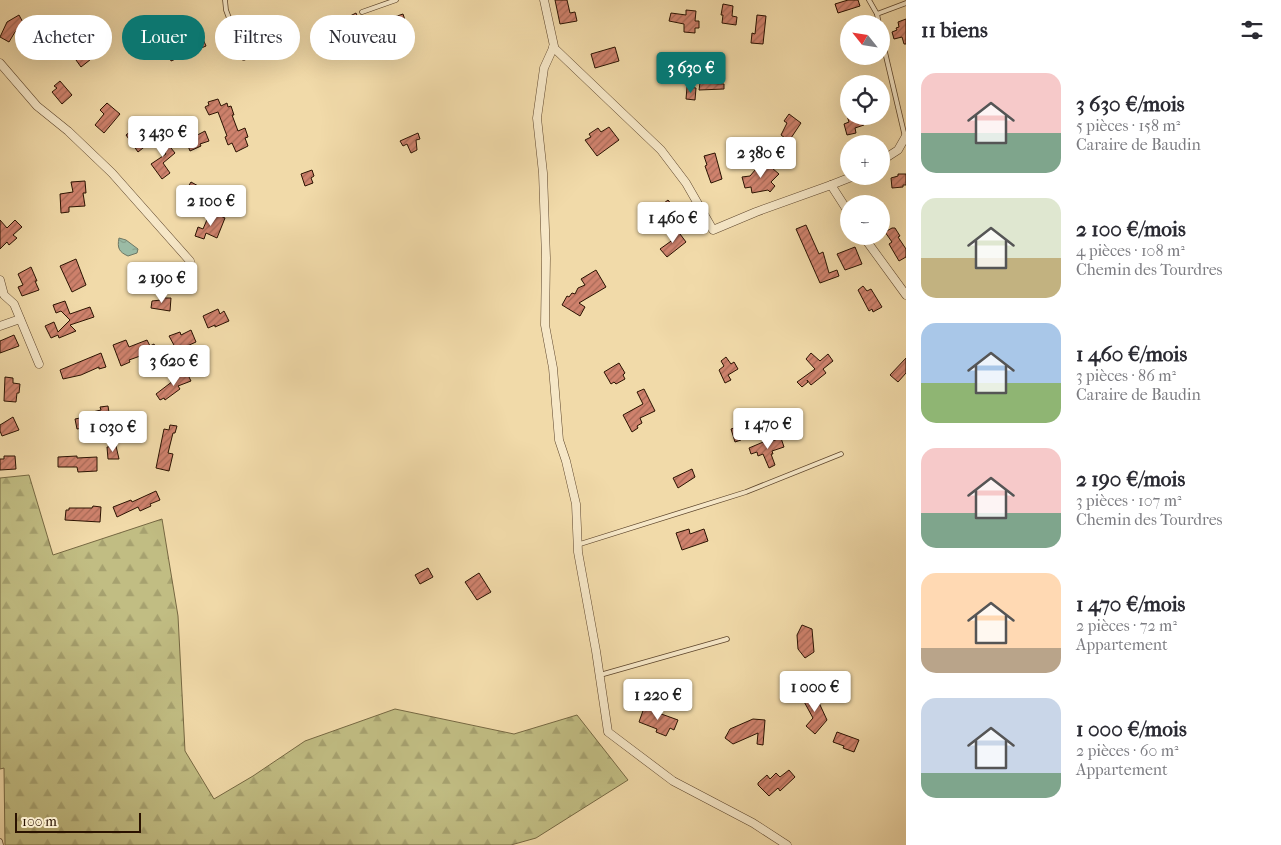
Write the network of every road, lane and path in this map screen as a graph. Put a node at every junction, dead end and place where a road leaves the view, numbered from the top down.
1 (225, 0) edge
2 (396, 0) edge
3 (544, 0) edge
4 (869, 0) edge
5 (906, 3) edge
6 (362, 12) dead end
7 (876, 14) joint
8 (228, 15) edge
9 (553, 47) junction
10 (0, 63) edge
11 (888, 65) edge
12 (906, 137) edge
13 (890, 156) edge
14 (840, 182) edge
15 (832, 185) junction
16 (840, 199) edge
17 (870, 245) edge
18 (190, 261) dead end
19 (0, 280) edge
20 (906, 295) edge
21 (20, 319) junction
22 (0, 326) edge
23 (39, 364) dead end
24 (841, 454) dead end
25 (577, 545) junction
26 (727, 639) dead end
27 (600, 675) junction
28 (0, 841) edge
29 (1, 845) edge
30 (787, 845) edge

1 - 8 lane
2 - 6 lane
3 - 9 street
4 - 7 lane
5 - 7 lane
9 - 15 street
9 - 25 street
10 - 18 street
11 - 12 lane
12 - 13 street
14 - 15 street
15 - 16 street
17 - 20 street
19 - 21 street
21 - 22 street
21 - 23 street
24 - 25 lane
25 - 27 street
26 - 27 lane
27 - 30 street
28 - 29 lane

